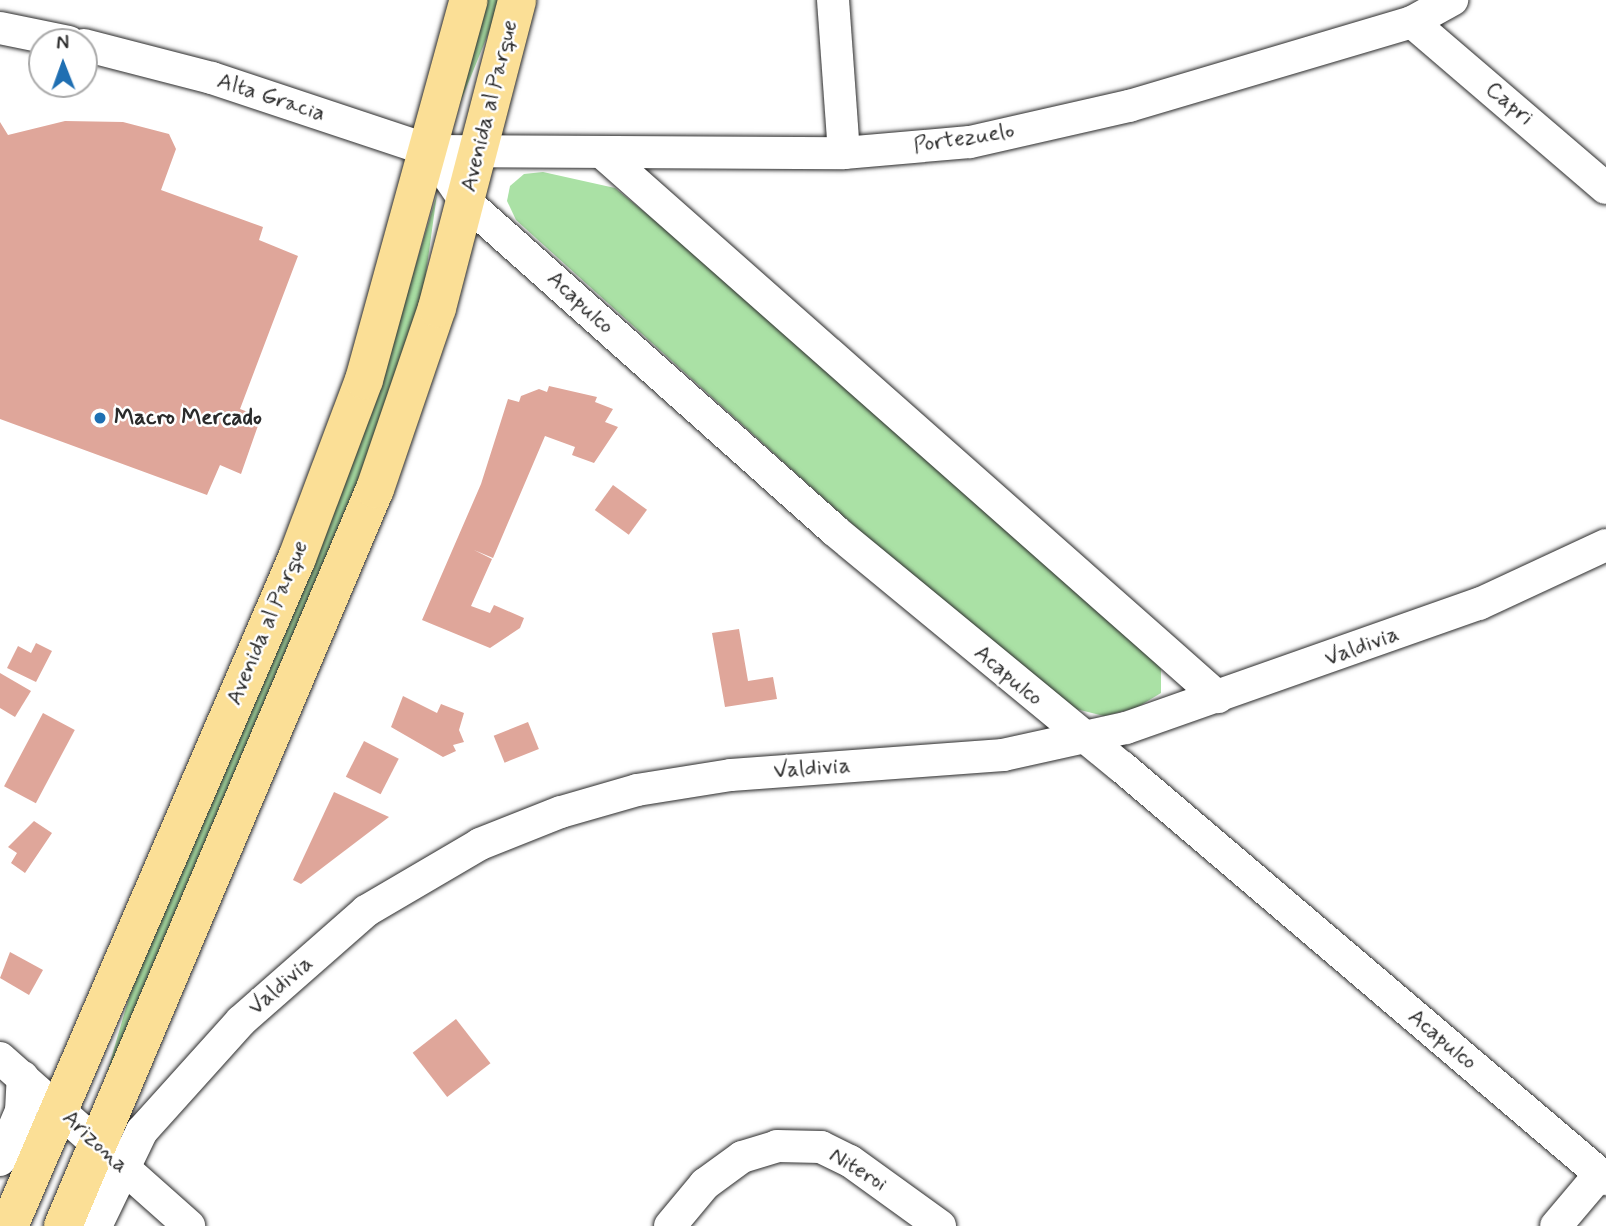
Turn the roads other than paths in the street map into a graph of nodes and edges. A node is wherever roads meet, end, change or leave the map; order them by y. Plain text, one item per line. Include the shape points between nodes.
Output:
1 (469, 0) edge
2 (517, 0) edge
3 (833, 0) edge
4 (1452, 0) edge
5 (1412, 22) junction
6 (0, 28) edge
7 (28, 34) edge
8 (98, 49) edge
9 (455, 150) junction
10 (844, 153) junction
11 (606, 156) junction
12 (1606, 187) edge
13 (465, 201) junction
14 (1606, 545) edge
15 (1218, 697) junction
16 (1083, 739) junction
17 (11, 1068) edge
18 (59, 1109) junction
19 (109, 1156) junction
20 (0, 1160) edge
21 (1603, 1176) edge
22 (9, 1226) edge
23 (63, 1226) edge
24 (96, 1226) edge
25 (189, 1226) edge
26 (670, 1226) edge
27 (940, 1226) edge
28 (1556, 1226) edge

1 - 9 main road, Avenida al Parque
2 - 9 main road, Avenida al Parque
3 - 10 street
4 - 5 street, Portezuelo
5 - 10 street, Portezuelo via 1129,106 970,142
5 - 12 street, Capri
6 - 7 street
8 - 9 street, Alta Gracia
9 - 11 street, Portezuelo
9 - 13 main road, Avenida al Parque
9 - 18 main road, Avenida al Parque via 298,558
10 - 11 street, Portezuelo
11 - 15 street
13 - 16 street, Acapulco via 834,530
13 - 19 main road, Avenida al Parque via 437,308 375,489
14 - 15 street, Valdivia via 1479,604
15 - 16 street, Valdivia
16 - 19 street, Valdivia via 1003,755 731,775 638,790 561,812 480,844 366,911 241,1021
16 - 21 street, Acapulco
17 - 18 street, Arizona
17 - 20 street via 21,1111
18 - 19 street, Arizona
18 - 22 main road, Avenida al Parque
19 - 23 main road, Avenida al Parque
19 - 24 street, Avenida al Parque
19 - 25 street, Arizona
21 - 28 street
26 - 27 street, Niteroi via 705,1184 742,1157 777,1146 821,1147 840,1156

